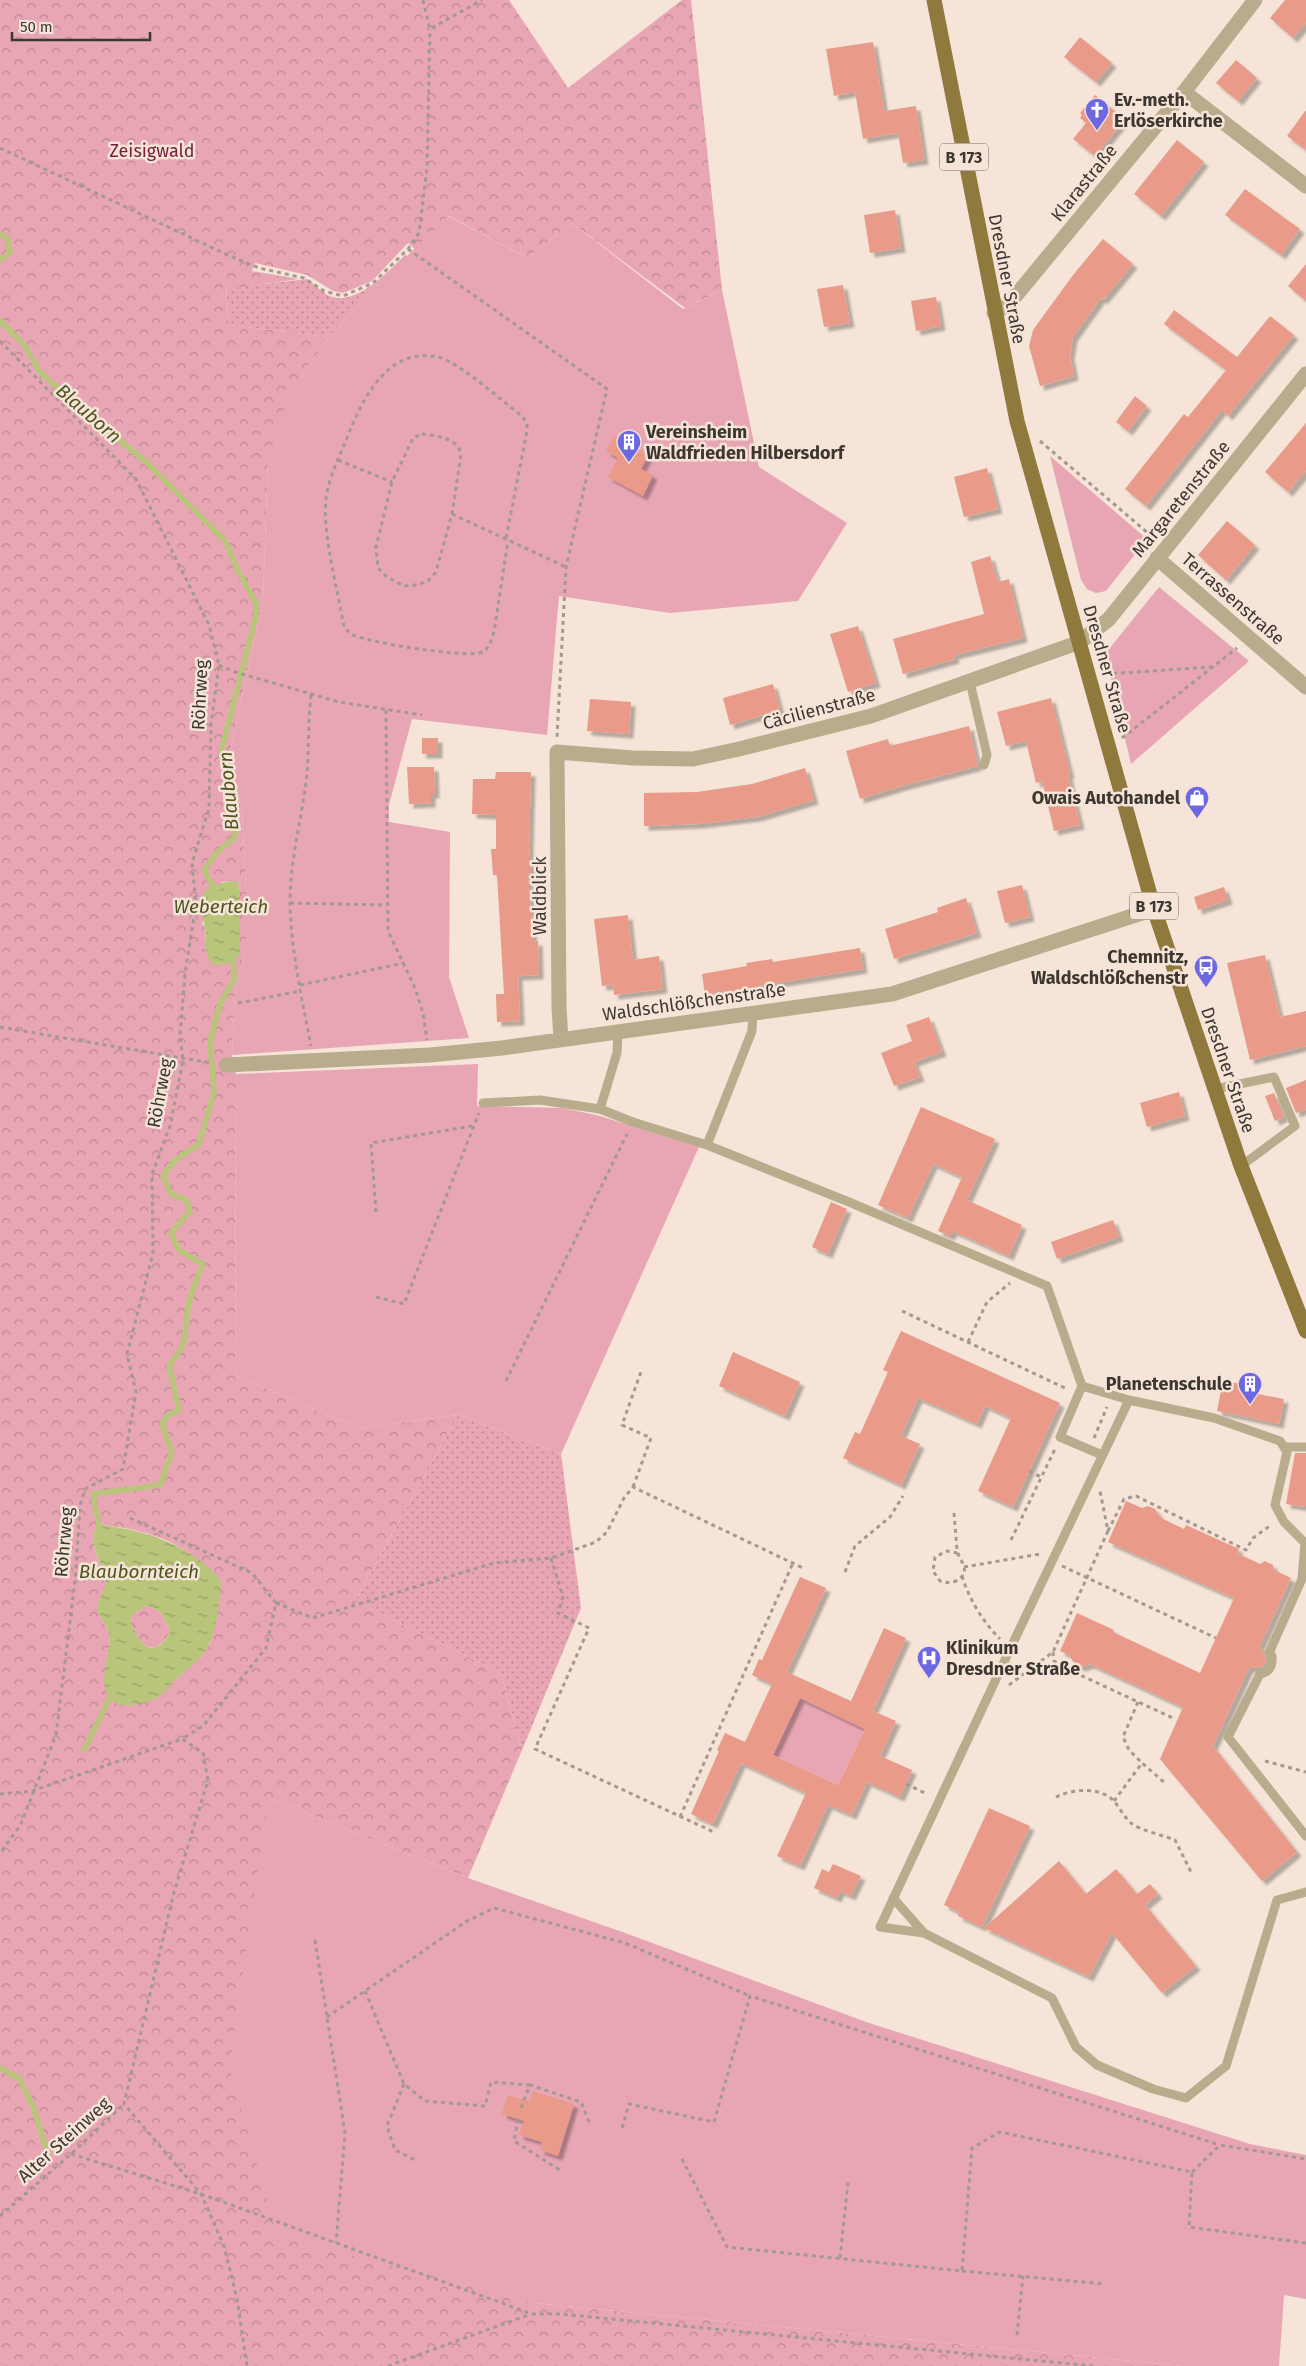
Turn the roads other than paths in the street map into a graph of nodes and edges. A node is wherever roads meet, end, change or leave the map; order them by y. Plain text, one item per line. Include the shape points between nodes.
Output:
1 (934, 0) edge
2 (1255, 0) edge
3 (1184, 92) junction
4 (1306, 186) edge
5 (994, 313) junction
6 (1306, 374) edge
7 (1161, 553) junction
8 (1080, 642) junction
9 (970, 682) junction
10 (1306, 687) edge
11 (557, 752) joint
12 (984, 765) dead end
13 (1154, 909) junction
14 (753, 1012) junction
15 (618, 1031) junction
16 (562, 1040) junction
17 (226, 1065) road end
18 (1215, 1088) junction
19 (483, 1103) road end
20 (600, 1109) junction
21 (707, 1145) junction
22 (1241, 1166) junction
23 (1306, 1331) edge
24 (1080, 1390) junction
25 (1129, 1400) junction
26 (1284, 1447) junction
27 (1306, 1447) edge
28 (1102, 1455) junction
29 (1306, 1836) edge
30 (1306, 1892) edge
31 (893, 1898) junction
32 (924, 1933) junction

1 - 5 main road, Dresdner Straße / B 173
2 - 3 street, Klarastraße
3 - 4 street
3 - 5 street, Klarastraße via 1008,306
5 - 8 main road, Dresdner Straße / B 173 via 1017,421
6 - 7 street, Margaretenstraße
7 - 8 street, Margaretenstraße via 1109,619
7 - 10 street, Terrassenstraße
8 - 9 street, Cäcilienstraße
8 - 13 main road, Dresdner Straße / B 173
9 - 11 street, Cäcilienstraße via 871,716 693,759
9 - 12 lane via 987,755
11 - 16 street, Waldblick
13 - 14 street, Waldschlößchenstraße via 892,994
13 - 18 main road, Dresdner Straße / B 173
14 - 15 street, Waldschlößchenstraße
14 - 21 lane via 752,1031
15 - 16 street, Waldschlößchenstraße
15 - 20 lane via 617,1053
16 - 17 street, Waldschlößchenstraße via 430,1055
18 - 22 main road, Dresdner Straße / B 173
18 - 22 lane via 1274,1077 1295,1126
19 - 20 lane via 540,1100
20 - 21 lane
21 - 24 lane via 1048,1286
22 - 23 main road, Dresdner Straße / B 173
24 - 25 lane
24 - 28 lane via 1060,1437
25 - 26 lane via 1214,1418 1280,1441
25 - 28 lane
26 - 27 lane
26 - 29 lane via 1287,1452 1275,1506 1304,1543 1302,1579 1269,1653 1272,1656 1271,1667 1260,1674 1228,1737
28 - 31 lane
30 - 32 lane via 1277,1900 1226,2066 1186,2098 1153,2089 1097,2065 1076,2047 1052,1998
31 - 32 lane
31 - 32 lane via 880,1927

